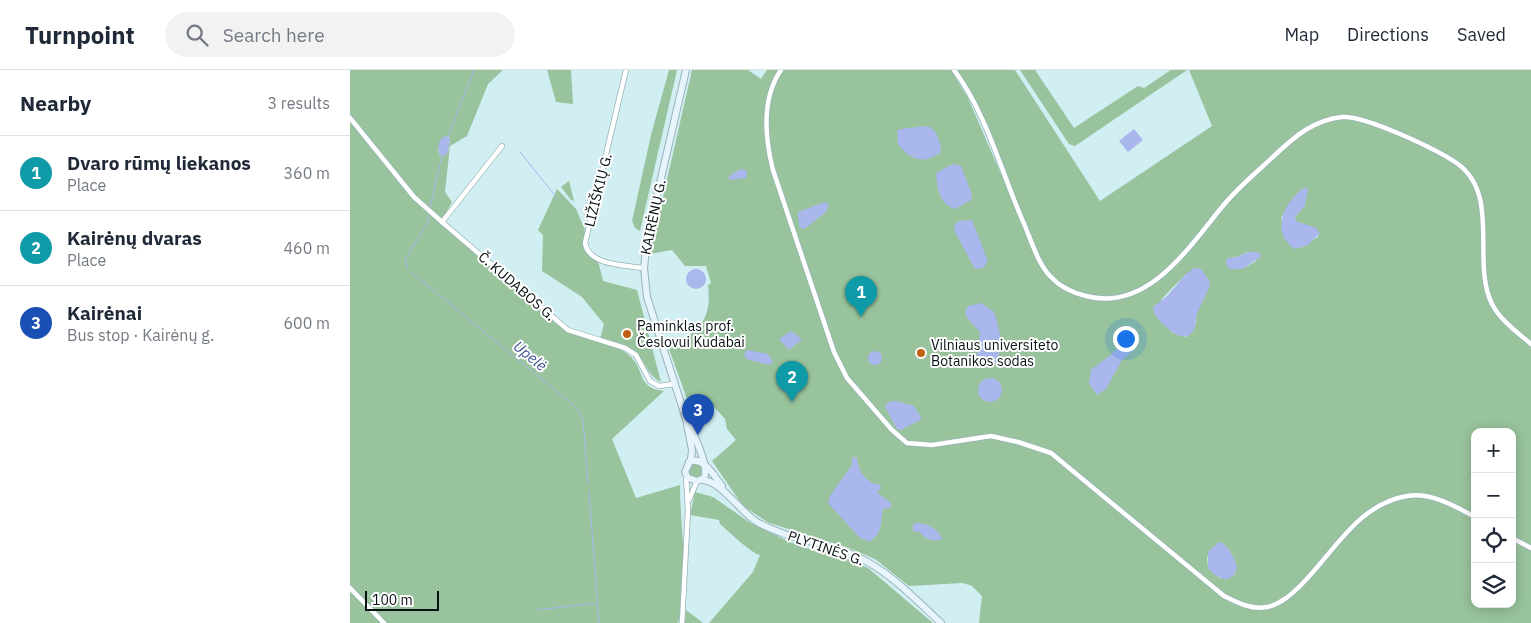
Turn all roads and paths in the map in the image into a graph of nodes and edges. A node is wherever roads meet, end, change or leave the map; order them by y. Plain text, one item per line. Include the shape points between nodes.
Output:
1 (626, 70) edge
2 (686, 70) edge
3 (780, 70) edge
4 (954, 70) edge
5 (350, 118) edge
6 (502, 146) dead end
7 (442, 222) junction
8 (644, 268) junction
9 (1531, 344) edge
10 (674, 384) junction
11 (686, 420) junction
12 (689, 462) junction
13 (704, 464) junction
14 (686, 475) junction
15 (699, 481) junction
16 (730, 498) junction
17 (688, 509) junction
18 (1471, 515) edge
19 (1516, 540) edge
20 (1531, 548) edge
21 (350, 588) edge
22 (384, 623) edge
23 (682, 623) edge
24 (941, 623) edge

1 - 8 street, LIŽIŠKIŲ G. via 585,243 589,252 601,261
2 - 8 main road, KAIRĖNŲ G. via 647,239
3 - 18 street via 771,89 766,122 766,145 773,170 834,352 847,378 901,439 920,446 991,436 1051,453 1224,596 1249,606 1270,607 1290,595 1360,519 1384,503 1408,496 1424,496 1452,504
4 - 9 street via 976,106 1044,268 1068,289 1100,298 1130,295 1142,290 1191,246 1232,196 1294,137 1317,123 1344,117 1356,118 1445,156 1471,178 1480,199 1489,296 1496,312
5 - 7 street, Č. KUDABOS G. via 414,197
6 - 7 street
7 - 10 street, Č. KUDABOS G. via 568,330 625,348 636,356 650,381 659,386
8 - 10 main road, KAIRĖNŲ G. via 647,297
10 - 11 main road, KAIRĖNŲ G.
11 - 12 main road, KAIRĖNŲ G. via 692,450
11 - 13 main road, KAIRĖNŲ G.
12 - 13 main road via 695,460
12 - 14 main road via 685,468
13 - 15 main road via 706,471
13 - 16 main road, PLYTINĖS G.
14 - 15 main road via 690,480
14 - 17 street
15 - 16 main road, PLYTINĖS G. via 714,483
15 - 17 street via 692,490
16 - 24 main road, PLYTINĖS G. via 748,516 766,527 871,564 900,585
17 - 23 street
19 - 20 street
21 - 22 street

